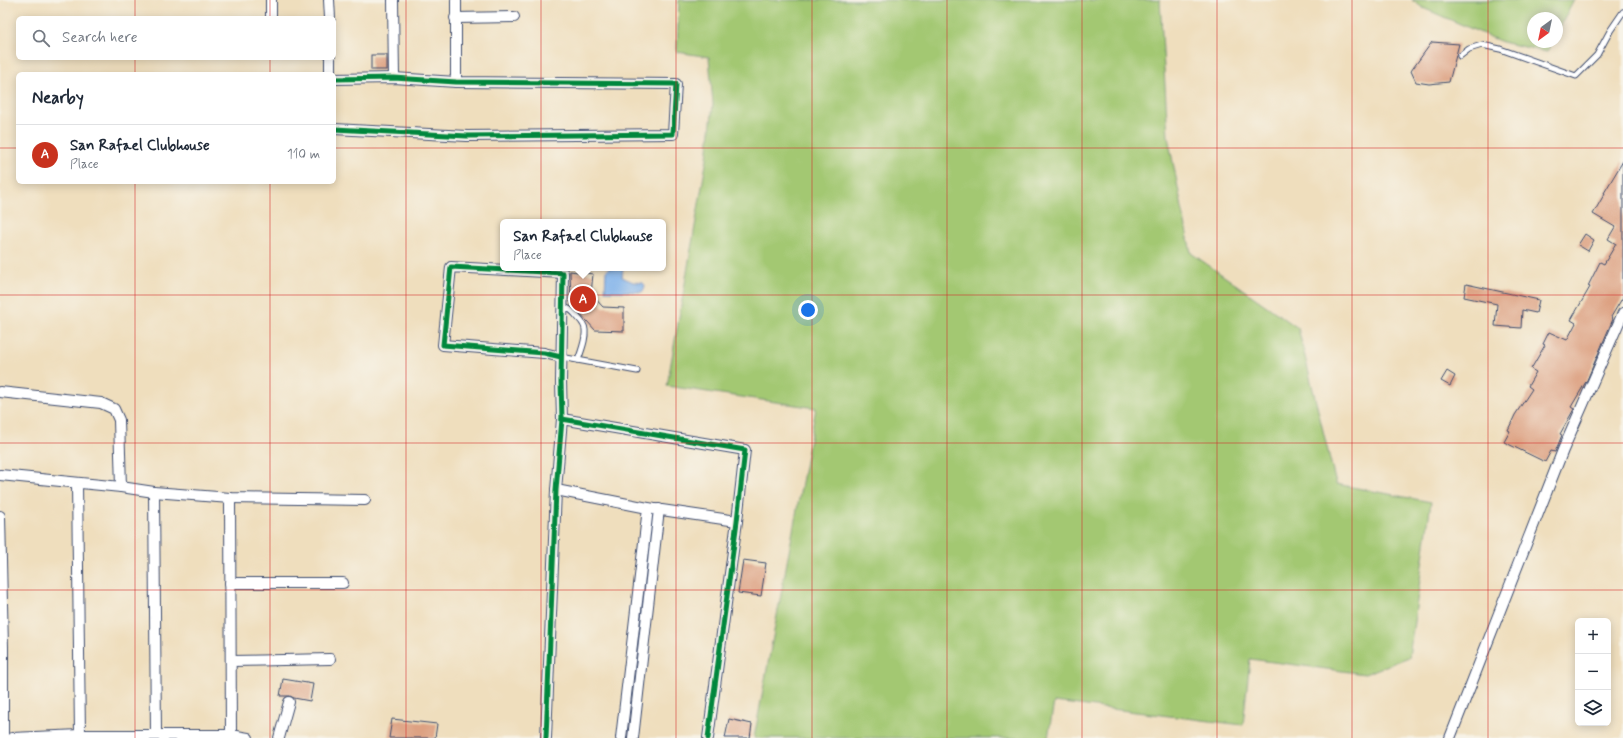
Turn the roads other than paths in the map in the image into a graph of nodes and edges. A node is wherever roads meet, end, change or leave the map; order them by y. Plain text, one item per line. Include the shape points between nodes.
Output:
1 (271, 0) edge
2 (329, 0) edge
3 (393, 0) edge
4 (456, 0) edge
5 (1623, 12) edge
6 (271, 16) edge
7 (330, 16) edge
8 (514, 17) dead end
9 (455, 18) junction
10 (1460, 56) dead end
11 (330, 60) edge
12 (330, 72) edge
13 (394, 78) junction
14 (336, 79) edge
15 (456, 82) junction
16 (336, 129) edge
17 (500, 270) edge
18 (526, 271) edge
19 (562, 308) junction
20 (1623, 313) edge
21 (561, 357) junction
22 (578, 360) junction
23 (637, 371) dead end
24 (0, 392) edge
25 (562, 419) junction
26 (0, 475) edge
27 (77, 483) junction
28 (121, 487) junction
29 (556, 490) junction
30 (154, 492) junction
31 (230, 498) junction
32 (365, 500) dead end
33 (648, 508) junction
34 (659, 509) junction
35 (0, 516) edge
36 (737, 521) junction
37 (230, 582) junction
38 (342, 583) dead end
39 (1, 647) edge
40 (330, 659) dead end
41 (232, 661) junction
42 (289, 702) dead end
43 (80, 735) junction
44 (156, 735) junction
45 (232, 735) junction
46 (3, 738) edge
47 (12, 738) edge
48 (248, 738) edge
49 (279, 738) edge
50 (546, 738) edge
51 (621, 738) edge
52 (633, 738) edge
53 (708, 738) edge
54 (1450, 738) edge

1 - 6 street
2 - 7 street
3 - 13 street
4 - 9 street
5 - 10 lane via 1598,55 1576,76 1500,48 1482,45
8 - 9 street
9 - 15 street
11 - 12 street
13 - 14 street
13 - 15 street
15 - 16 street via 676,84 674,134 467,136
17 - 21 street via 452,267 443,345
18 - 19 street via 563,273
19 - 21 street
19 - 22 lane via 570,309 586,329
20 - 54 street via 1563,450
21 - 22 lane
21 - 25 street
22 - 23 lane
24 - 28 street via 101,403 114,409 119,420
25 - 29 street
25 - 36 street via 745,450
26 - 27 street
27 - 28 street
27 - 43 street
28 - 30 street
29 - 33 street
29 - 50 street
30 - 31 street
30 - 44 street
31 - 32 street
31 - 37 street
33 - 34 street
33 - 51 street
34 - 36 street
34 - 52 street
35 - 39 street
36 - 53 street
37 - 38 street
37 - 41 street
39 - 46 street
40 - 41 street
41 - 45 street
42 - 49 street
43 - 44 street
43 - 47 street
44 - 45 street
45 - 48 street

